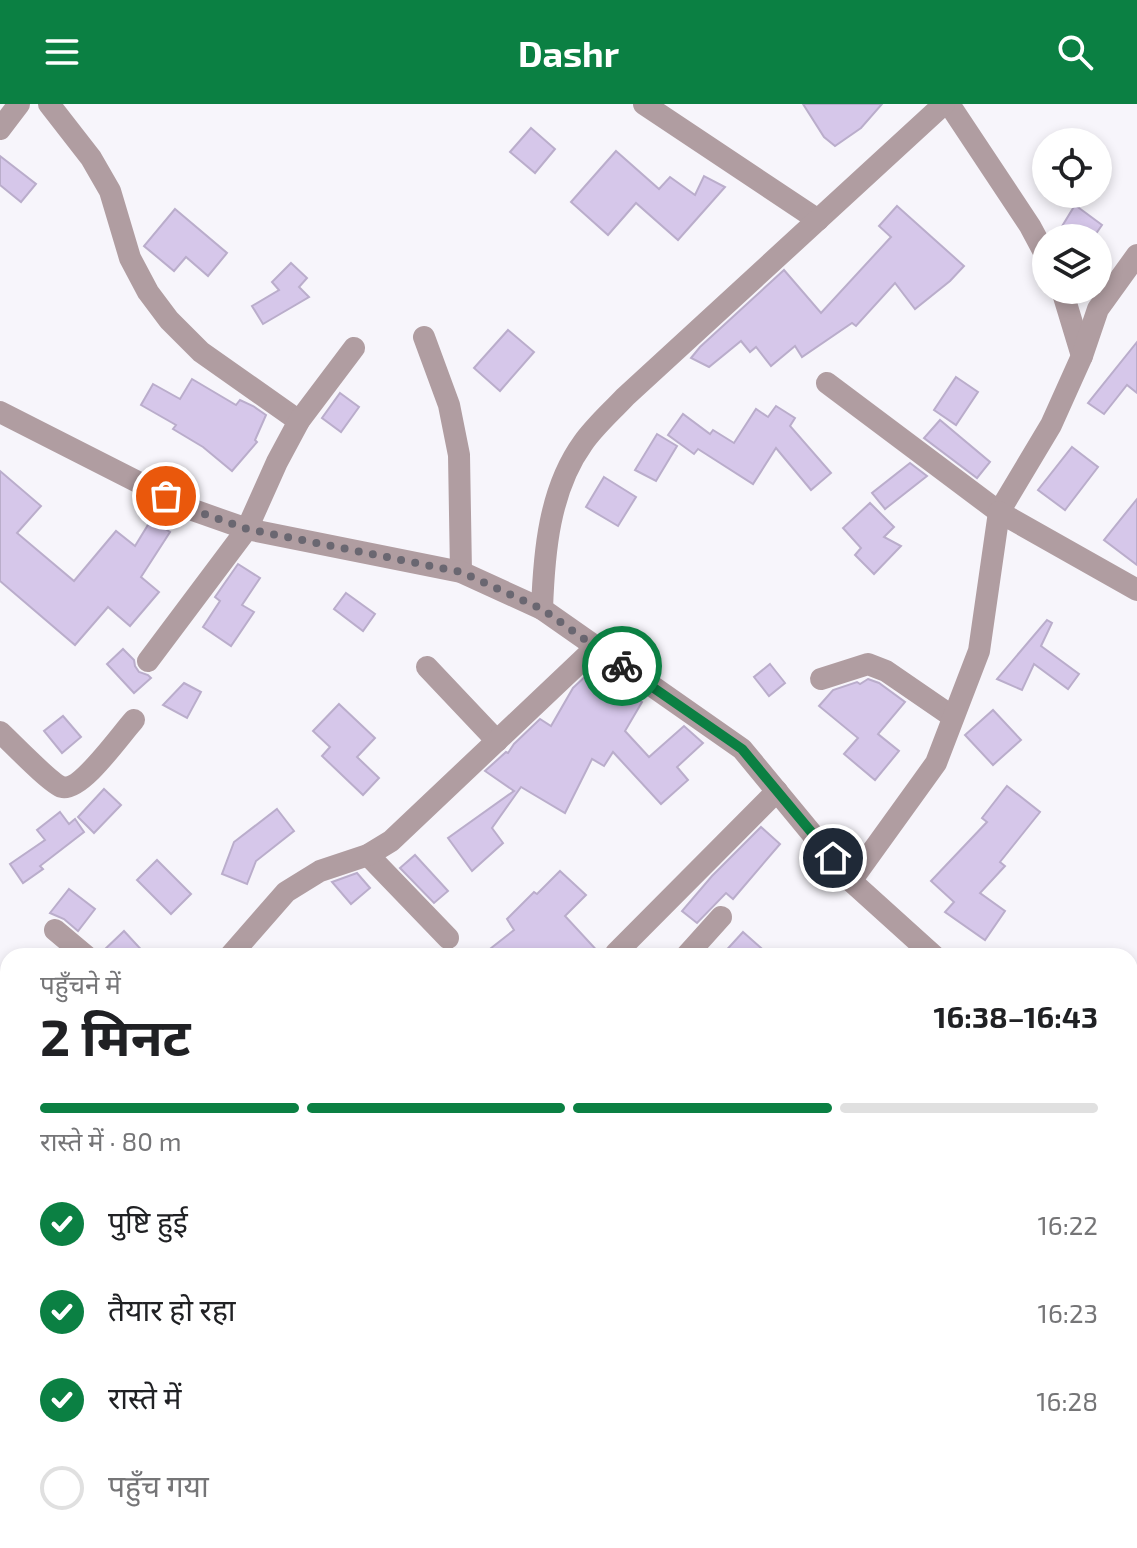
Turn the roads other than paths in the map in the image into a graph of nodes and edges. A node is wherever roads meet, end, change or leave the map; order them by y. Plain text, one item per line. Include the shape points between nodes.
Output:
1 (19, 104) edge
2 (49, 104) edge
3 (644, 104) edge
4 (946, 104) edge
5 (0, 129) edge
6 (818, 220) junction
7 (1032, 230) edge
8 (1137, 255) edge
9 (1066, 304) edge
10 (424, 337) dead end
11 (354, 348) dead end
12 (1082, 356) junction
13 (827, 383) dead end
14 (0, 412) edge
15 (299, 421) junction
16 (999, 512) junction
17 (247, 529) junction
18 (461, 572) junction
19 (1137, 590) edge
20 (542, 609) junction
21 (596, 647) junction
22 (148, 661) dead end
23 (427, 667) dead end
24 (821, 679) dead end
25 (953, 717) junction
26 (134, 720) dead end
27 (0, 732) edge
28 (497, 741) junction
29 (777, 791) junction
30 (368, 855) junction
31 (851, 881) junction
32 (721, 917) dead end
33 (55, 930) dead end
34 (448, 938) dead end
35 (76, 948) edge
36 (237, 948) edge
37 (621, 948) edge
38 (693, 948) edge
39 (925, 948) edge

1 - 5 street
2 - 15 street via 110,191 130,258 169,320 201,352
3 - 6 street
4 - 6 street
4 - 7 street
6 - 20 street via 625,397 583,443 560,486 544,561
8 - 12 street via 1098,309
9 - 12 street
10 - 18 street via 449,405 459,455
11 - 15 street
12 - 16 street via 1051,425
13 - 16 street
14 - 17 street via 193,510
15 - 17 street
16 - 19 street
16 - 25 street via 979,651
17 - 18 street
17 - 22 street
18 - 20 street
20 - 21 street
21 - 28 street
21 - 29 street via 742,749
23 - 28 street
24 - 25 street via 868,664
25 - 31 street via 936,763
26 - 27 street via 84,778 64,788
28 - 30 street via 391,841
29 - 31 street
29 - 37 street
30 - 34 street
30 - 36 street via 320,871 286,892
31 - 39 street
32 - 38 street
33 - 35 street

